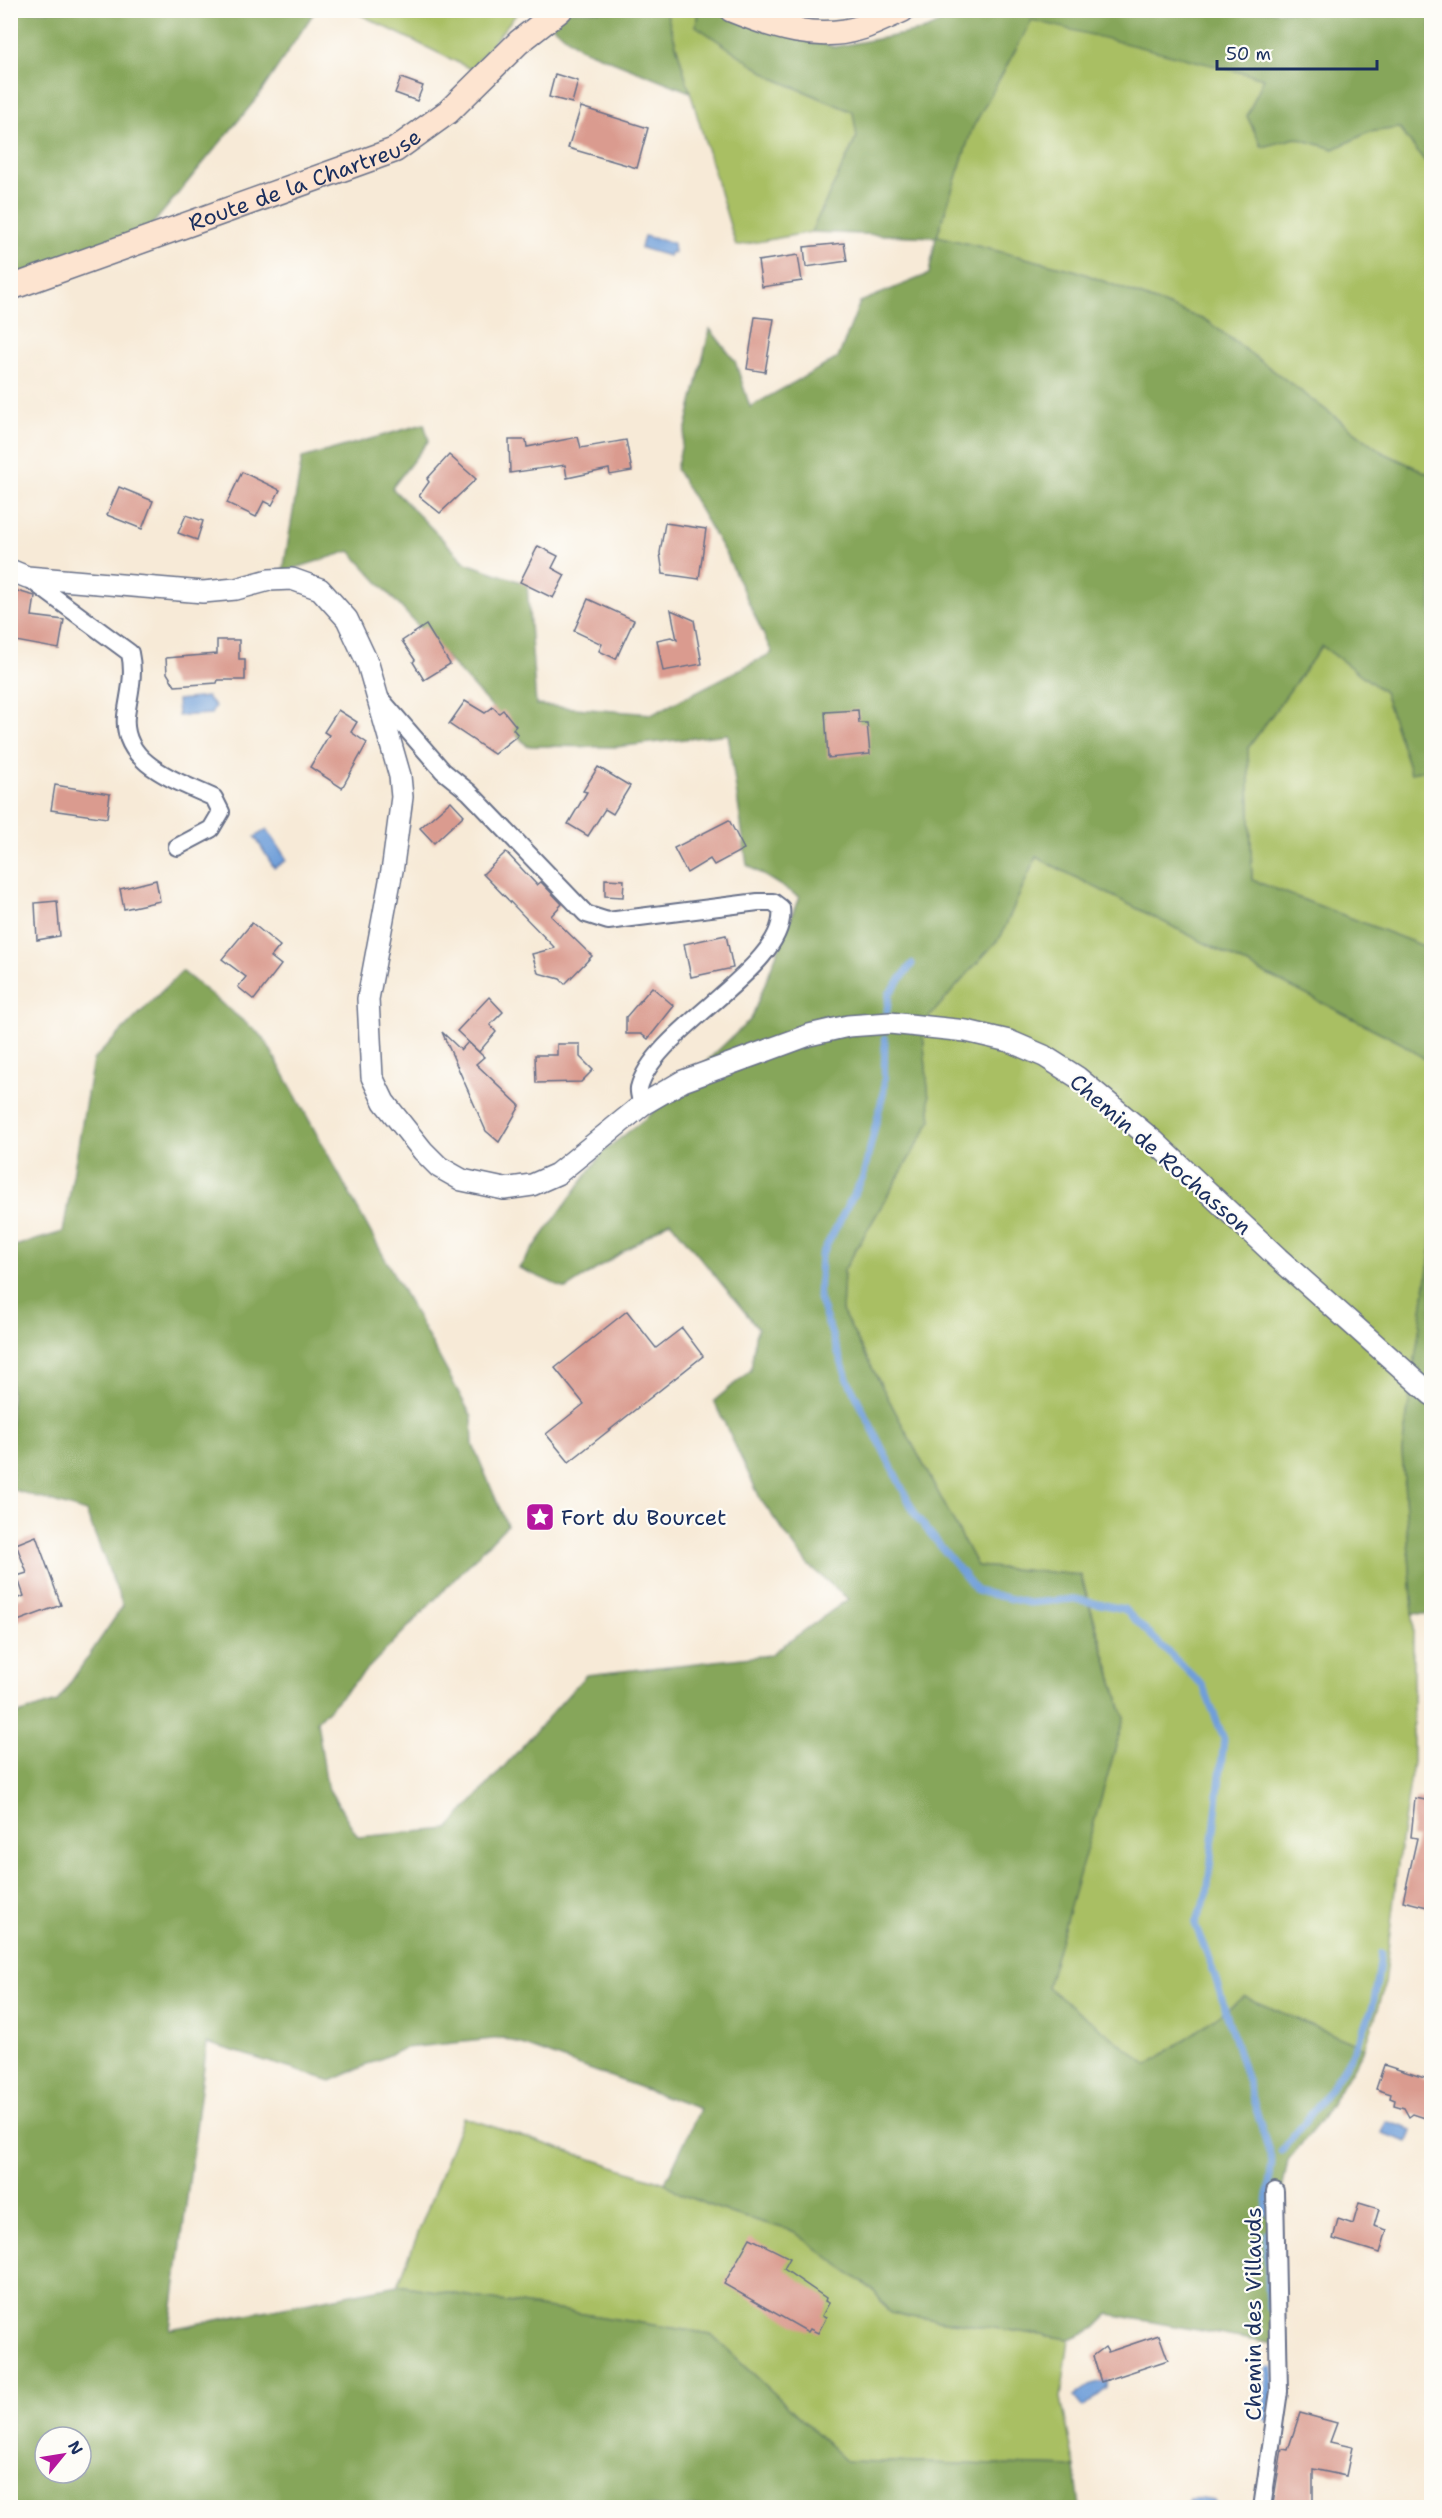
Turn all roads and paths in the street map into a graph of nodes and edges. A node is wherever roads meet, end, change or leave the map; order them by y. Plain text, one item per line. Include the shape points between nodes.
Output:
1 (560, 10) edge
2 (732, 10) edge
3 (902, 10) edge
4 (10, 288) edge
5 (19, 574) edge
6 (374, 691) junction
7 (177, 847) dead end
8 (642, 1106) junction
9 (1431, 1395) edge
10 (1275, 2191) dead end
11 (1262, 2508) edge

1 - 4 main road, Route de la Chartreuse via 519,42 440,118 395,150
2 - 3 main road via 774,26 819,34 864,27
5 - 6 street, Chemin de Rochasson via 203,592 279,579 303,582 320,589 346,619 368,664
5 - 7 street, Chemin de Rochasson via 130,652 133,671 125,725 131,746 147,764 214,798 218,804 221,813 211,828
6 - 8 street, Chemin de Rochasson via 400,776 402,796 368,999 372,1077 384,1102 439,1167 462,1180 504,1189 532,1185 557,1174
6 - 8 street via 443,771 469,792 586,914 608,921 758,902 773,902 781,908 783,920 775,938 680,1034 644,1077 638,1090
8 - 9 street, Chemin de Rochasson via 683,1081 729,1062 848,1026 922,1025 1009,1041 1044,1056 1077,1077 1145,1134
10 - 11 street, Chemin des Villauds via 1279,2391

